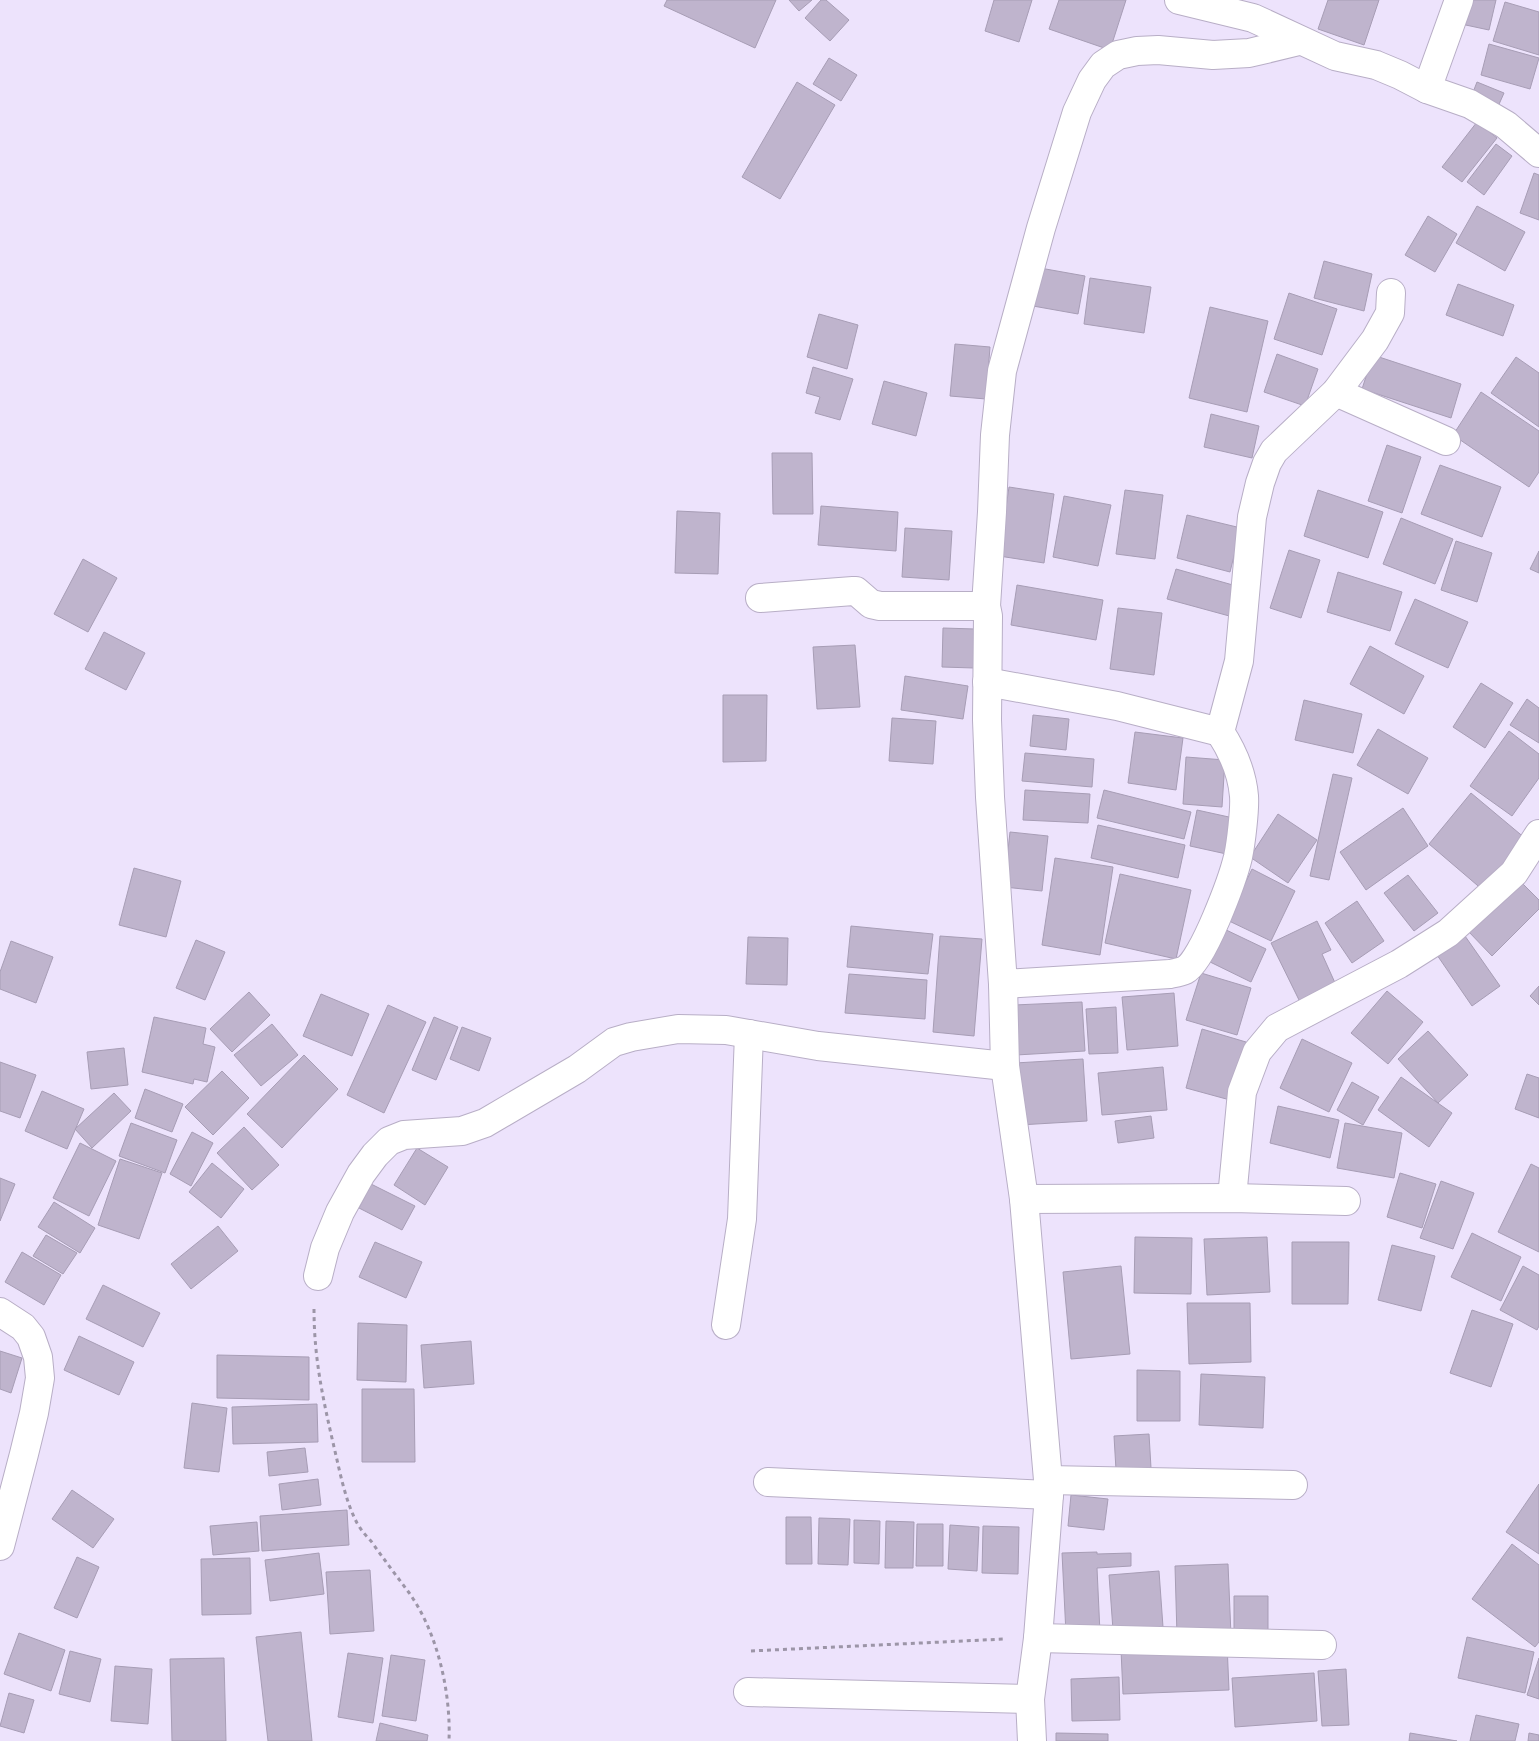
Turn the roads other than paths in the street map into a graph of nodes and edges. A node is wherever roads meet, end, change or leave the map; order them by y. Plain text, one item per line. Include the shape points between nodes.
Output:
1 (1179, 0) edge
2 (1459, 0) edge
3 (1299, 41) junction
4 (1427, 89) junction
5 (1539, 153) edge
6 (1391, 293) dead end
7 (1336, 392) junction
8 (1446, 440) dead end
9 (760, 598) dead end
10 (986, 606) junction
11 (987, 682) junction
12 (1220, 732) junction
13 (1539, 834) edge
14 (1003, 984) junction
15 (749, 1034) junction
16 (1005, 1066) junction
17 (1232, 1198) junction
18 (1024, 1199) junction
19 (1346, 1201) dead end
20 (318, 1276) road end
21 (0, 1312) edge
22 (726, 1325) dead end
23 (768, 1482) dead end
24 (1293, 1485) dead end
25 (1048, 1488) junction
26 (0, 1546) edge
27 (1038, 1638) junction
28 (1322, 1645) dead end
29 (748, 1692) dead end
30 (1030, 1699) junction
31 (1032, 1741) edge

1 - 3 street via 1253,18
2 - 4 street
3 - 4 street via 1335,56 1376,65
3 - 10 street via 1249,53 1213,55 1137,51 1118,55 1103,65 1092,80 1076,112 1002,371 995,434
4 - 5 street via 1483,111 1506,125
6 - 7 street via 1390,313 1375,340
7 - 8 street
7 - 12 street via 1274,451 1267,463 1252,517 1239,661
9 - 10 street via 856,591 871,604 880,606
10 - 11 street
11 - 12 street via 1117,706
11 - 14 street via 990,788
12 - 14 street via 1236,760 1245,798 1238,858 1220,910 1196,959 1186,970 1170,974
13 - 17 street via 1514,873 1448,933 1399,964 1277,1028 1257,1052 1242,1092
14 - 16 street
15 - 16 street via 818,1046
15 - 20 street via 678,1029 614,1042 577,1069 484,1123 462,1130 404,1135 389,1141 361,1174 340,1212
15 - 22 street via 742,1219
16 - 18 street
17 - 18 street
17 - 19 street
18 - 25 street
21 - 26 street via 31,1336 40,1378
23 - 25 street
24 - 25 street
25 - 27 street
27 - 28 street
27 - 30 street
29 - 30 street
30 - 31 street

